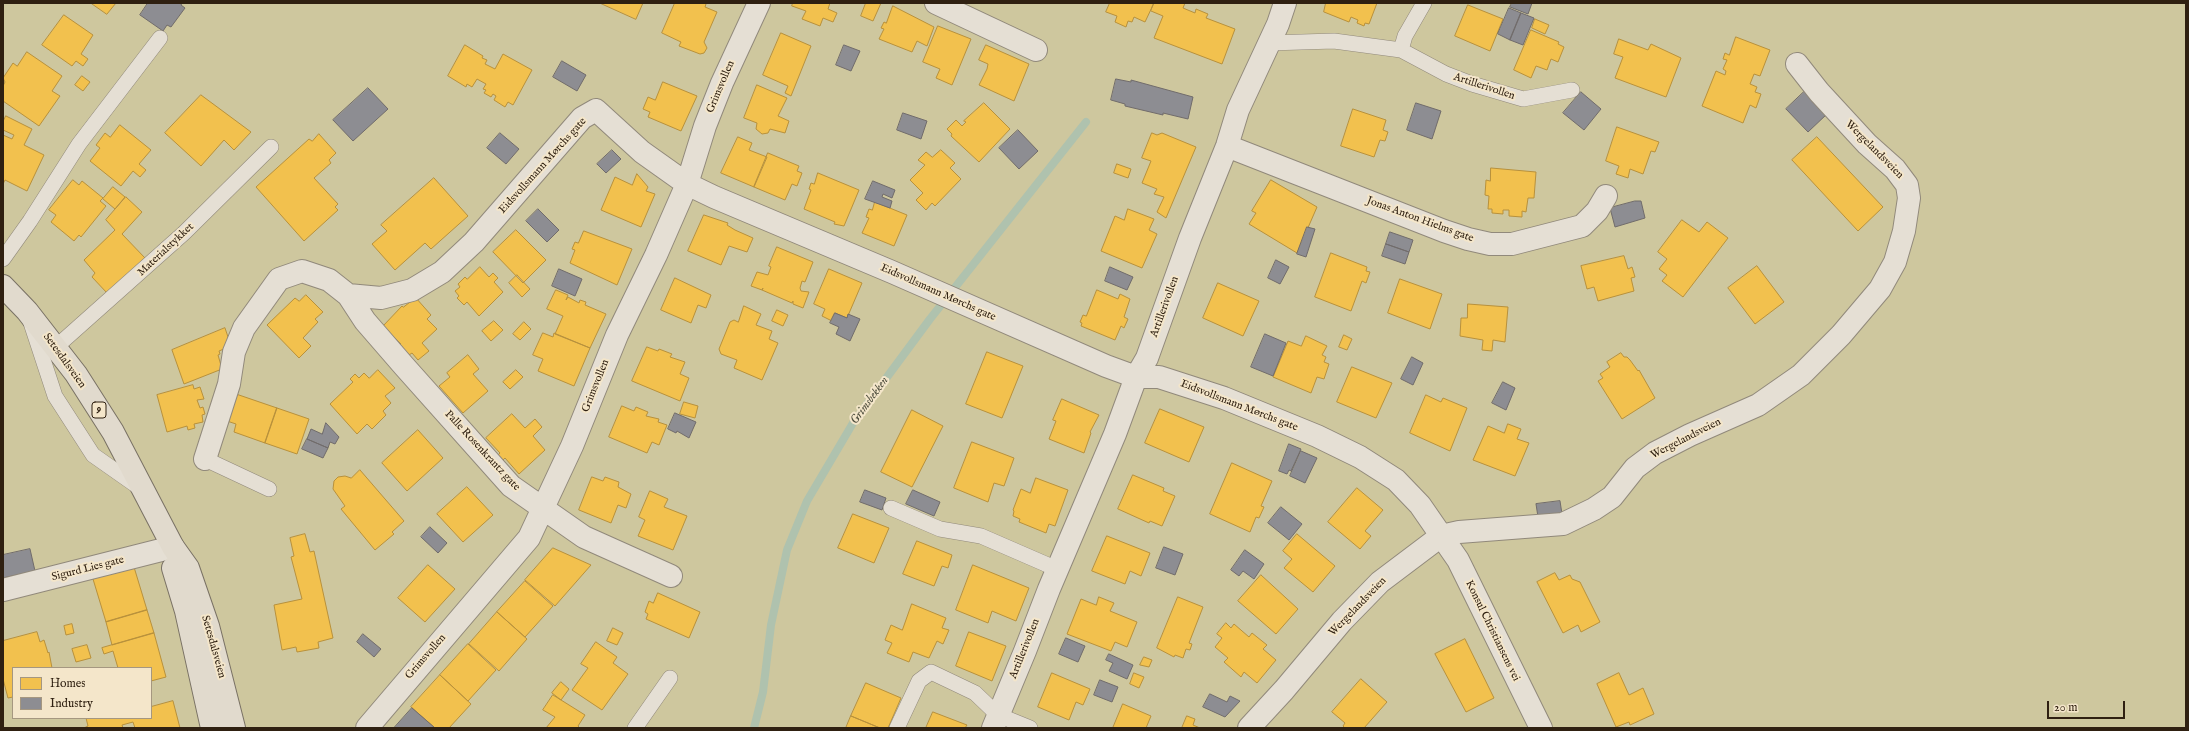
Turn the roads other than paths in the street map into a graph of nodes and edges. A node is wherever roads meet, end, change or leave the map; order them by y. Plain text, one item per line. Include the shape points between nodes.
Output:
1 (758, 3) edge
2 (936, 3) edge
3 (1285, 3) edge
4 (1424, 3) edge
5 (160, 38) dead end
6 (1269, 43) junction
7 (1036, 50) dead end
8 (1401, 50) junction
9 (1797, 64) dead end
10 (1572, 90) dead end
11 (1227, 146) junction
12 (271, 147) dead end
13 (687, 184) junction
14 (1606, 196) dead end
15 (3, 259) edge
16 (3, 286) edge
17 (348, 295) junction
18 (27, 311) junction
19 (56, 347) junction
20 (1136, 378) junction
21 (205, 459) joint
22 (269, 489) dead end
23 (144, 491) junction
24 (542, 508) junction
25 (891, 508) dead end
26 (1442, 536) junction
27 (173, 548) junction
28 (1057, 569) junction
29 (671, 576) dead end
30 (3, 590) edge
31 (670, 678) dead end
32 (995, 722) edge
33 (212, 728) edge
34 (234, 728) edge
35 (367, 728) edge
36 (635, 728) edge
37 (897, 728) edge
38 (1030, 728) edge
39 (1248, 728) edge
40 (1541, 728) edge

1 - 13 street, Grimsvollen via 708,119
2 - 7 street
3 - 6 street, Artillerivollen
4 - 8 lane via 1405,36
5 - 15 lane via 79,144
6 - 8 lane, Artillerivollen via 1334,41
6 - 11 street, Artillerivollen via 1238,110
8 - 10 lane, Artillerivollen via 1452,76 1523,99
9 - 26 street, Wergelandsveien via 1819,92 1867,144 1895,169 1907,185 1909,198 1904,231 1895,262 1880,289 1801,376 1758,405 1655,453 1635,468 1612,497 1594,509 1563,524 1459,532
11 - 14 street, Jonas Anton Hielms gate via 1468,239 1490,244 1512,244 1582,226 1597,211
11 - 20 street, Artillerivollen via 1190,238 1147,358
12 - 19 lane, Materialstykket via 156,259
13 - 17 street, Eidsvollsmann Mørchs gate via 642,152 596,110 582,118 474,242 442,272 412,290 381,298
13 - 20 street, Eidsvollsmann Mørchs gate
13 - 24 street, Grimsvollen via 617,335 572,446
16 - 18 highway, Setesdalsveien / 9
17 - 21 street, Palle Rosenkrantz gate via 329,280 302,271 279,279 244,328 234,352 229,384
17 - 24 street, Palle Rosenkrantz gate via 365,321 511,486
18 - 19 highway, Setesdalsveien / 9
18 - 23 lane via 55,396 92,455
19 - 23 highway, Setesdalsveien / 9 via 114,432
20 - 26 street, Eidsvollsmann Mørchs gate via 1159,377 1191,386 1317,436 1360,457 1396,480 1420,505
20 - 28 street, Artillerivollen
21 - 22 lane, Palle Rosenkrantz gate
23 - 27 highway, Setesdalsveien / 9
24 - 29 street, Palle Rosenkrantz gate via 584,537
24 - 35 street, Grimsvollen via 528,538
25 - 28 lane via 940,530 981,536
26 - 39 street, Wergelandsveien via 1380,582 1342,621
26 - 40 street, Konsul Christiansens vei via 1458,560
27 - 30 street, Sigurd Lies gate
27 - 33 highway, Setesdalsveien / 9 via 173,571 186,611
27 - 34 highway, Setesdalsveien / 9 via 188,568 208,626
28 - 32 street, Artillerivollen
31 - 36 lane
32 - 37 lane via 975,693 931,672 918,682
32 - 38 lane

